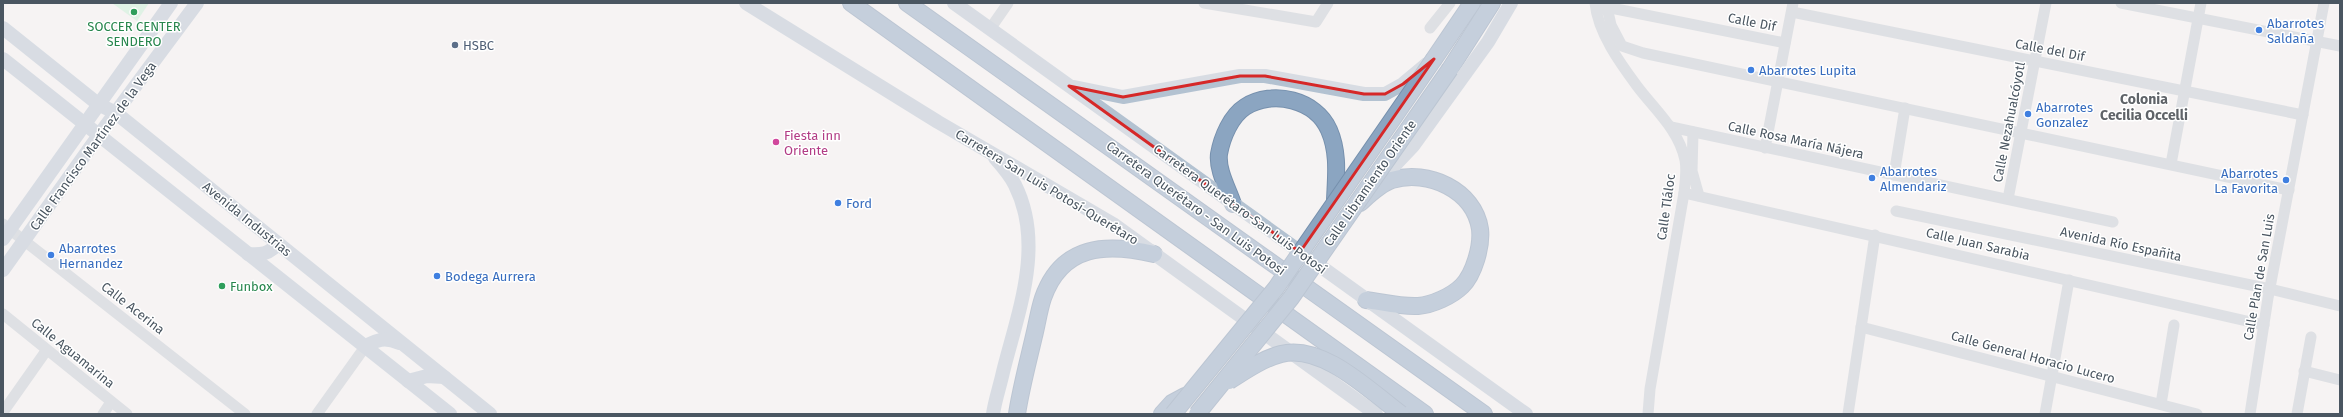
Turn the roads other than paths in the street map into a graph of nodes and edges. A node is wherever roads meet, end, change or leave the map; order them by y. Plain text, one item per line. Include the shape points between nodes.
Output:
1 (171, 3) edge
2 (197, 3) edge
3 (746, 3) edge
4 (851, 3) edge
5 (907, 3) edge
6 (954, 3) edge
7 (1008, 3) edge
8 (1204, 3) edge
9 (1328, 3) edge
10 (1450, 3) edge
11 (1472, 3) edge
12 (1492, 3) edge
13 (1511, 3) edge
14 (2046, 3) edge
15 (2121, 3) edge
16 (2201, 3) edge
17 (2324, 3) edge
18 (1606, 5) edge
19 (1792, 7) edge
20 (1596, 8) edge
21 (2198, 18) junction
22 (3, 28) edge
23 (1430, 28) dead end
24 (990, 29) junction
25 (150, 32) junction
26 (2317, 42) junction
27 (1785, 43) junction
28 (167, 44) junction
29 (2340, 46) edge
30 (3, 59) edge
31 (1434, 59) junction
32 (2035, 61) junction
33 (1778, 81) junction
34 (1069, 86) junction
35 (2185, 91) junction
36 (98, 104) junction
37 (1905, 108) junction
38 (116, 114) junction
39 (2303, 115) junction
40 (85, 123) junction
41 (1671, 127) junction
42 (1693, 132) junction
43 (2021, 133) junction
44 (99, 135) junction
45 (1765, 148) junction
46 (992, 153) junction
47 (2171, 164) junction
48 (1894, 175) junction
49 (2289, 190) junction
50 (1684, 193) junction
51 (1699, 196) junction
52 (2008, 199) junction
53 (1335, 200) junction
54 (1233, 204) junction
55 (1896, 211) dead end
56 (1350, 212) junction
57 (2113, 222) dead end
58 (5, 231) edge
59 (1875, 235) junction
60 (25, 240) junction
61 (278, 244) junction
62 (248, 254) junction
63 (1154, 254) junction
64 (3, 270) edge
65 (2069, 280) junction
66 (2269, 294) junction
67 (1366, 300) junction
68 (2340, 306) edge
69 (3, 314) edge
70 (2265, 321) junction
71 (2174, 325) dead end
72 (1861, 327) junction
73 (2310, 338) dead end
74 (405, 346) junction
75 (365, 347) junction
76 (46, 351) junction
77 (2304, 371) junction
78 (2052, 376) junction
79 (444, 377) junction
80 (2340, 380) edge
81 (408, 381) junction
82 (1219, 387) junction
83 (1190, 394) junction
84 (111, 402) junction
85 (2161, 404) junction
86 (481, 411) edge
87 (3, 412) edge
88 (103, 414) edge
89 (126, 414) edge
90 (246, 414) edge
91 (317, 414) edge
92 (450, 414) edge
93 (993, 414) edge
94 (1017, 414) edge
95 (1162, 414) edge
96 (1173, 414) edge
97 (1197, 414) edge
98 (1376, 414) edge
99 (1402, 414) edge
100 (1425, 414) edge
101 (1484, 414) edge
102 (1526, 414) edge
103 (1648, 414) edge
104 (1848, 414) edge
105 (2045, 414) edge
106 (2198, 414) edge
107 (2250, 414) edge
108 (2297, 414) edge

1 - 25 main road, Calle Francisco Martínez de la Vega
2 - 28 main road, Calle Francisco Martínez de la Vega
3 - 46 main road, Carretera San Luis Potosí-Querétaro
4 - 100 highway
5 - 101 highway, Carretera Querétaro - San Luis Potosí
6 - 24 main road, Carretera Querétaro-San Luis Potosí
7 - 24 street
8 - 9 street via 1316,22
10 - 23 street
11 - 31 highway, Calle Libramiento Oriente
12 - 56 highway, Calle Libramiento Oriente, bridge via 1450,70
13 - 56 main road via 1488,42 1413,146
14 - 32 street, Calle Nezahualcóyotl
15 - 21 street
16 - 21 street
17 - 26 street, Calle Plan de San Luis
18 - 20 street
18 - 27 street, Calle Dif
18 - 33 street via 1611,25 1622,46 1644,53
19 - 27 street
19 - 32 street, Calle del Dif
20 - 41 street, Calle Tláloc via 1604,35 1637,86
21 - 26 street
21 - 35 street
22 - 36 main road, Avenida Industrias
24 - 34 main road, Carretera Querétaro-San Luis Potosí
25 - 28 main road
25 - 36 main road, Calle Francisco Martínez de la Vega
26 - 29 street
26 - 39 street, Calle Plan de San Luis
27 - 33 street
28 - 38 main road, Calle Francisco Martínez de la Vega
30 - 40 main road, Avenida Industrias
31 - 34 main road via 1403,84 1385,94 1364,94 1265,76 1240,76 1123,97
31 - 53 highway, Calle Libramiento Oriente, bridge
32 - 35 street, Calle del Dif
32 - 43 street, Calle Nezahualcóyotl
33 - 37 street
33 - 45 street
34 - 54 main road, Carretera Querétaro-San Luis Potosí
35 - 39 street, Calle del Dif
35 - 47 street
36 - 38 main road, Avenida Industrias
36 - 40 main road, Calle Francisco Martínez de la Vega
37 - 43 street
37 - 48 street
38 - 44 main road, Calle Francisco Martínez de la Vega
38 - 61 main road, Avenida Industrias
39 - 49 street, Calle Plan de San Luis
40 - 44 main road, Avenida Industrias
40 - 58 main road, Calle Francisco Martínez de la Vega
41 - 42 street, Calle Rosa María Nájera
41 - 50 street, Calle Tláloc via 1685,161
42 - 45 street, Calle Rosa María Nájera
42 - 51 street via 1692,171
43 - 47 street
43 - 52 street, Calle Nezahualcóyotl
44 - 60 main road, Calle Francisco Martínez de la Vega
44 - 62 main road, Avenida Industrias
45 - 48 street, Calle Rosa María Nájera
46 - 63 main road, Carretera San Luis Potosí-Querétaro via 1113,224
46 - 93 main road via 1015,184 1029,229 1030,248 1027,274
47 - 49 street
48 - 52 street, Calle Rosa María Nájera
49 - 66 street, Calle Plan de San Luis
50 - 51 street, Calle Juan Sarabia
50 - 103 street, Calle Tláloc via 1650,389
51 - 59 street, Calle Juan Sarabia
52 - 57 street, Calle Rosa María Nájera
53 - 54 highway via 1336,148 1328,129 1319,115 1303,104 1284,97 1264,99 1245,107 1229,127 1219,155 1222,173
53 - 83 highway, Calle Libramiento Oriente, bridge via 1276,288
54 - 67 main road, Carretera Querétaro-San Luis Potosí
55 - 66 street, Avenida Río Españita
56 - 67 highway, bridge via 1376,189 1392,180 1425,177 1444,183 1463,197 1476,216 1480,230 1474,264 1462,286 1443,299 1418,306
56 - 82 highway, Calle Libramiento Oriente, bridge via 1291,298
58 - 60 street, Calle Acerina
59 - 65 street, Calle Juan Sarabia
59 - 72 street
60 - 64 main road, Calle Francisco Martínez de la Vega
60 - 90 street, Calle Acerina
61 - 62 main road via 263,255
61 - 74 main road, Avenida Industrias
62 - 75 main road, Avenida Industrias
63 - 94 highway via 1126,247 1094,249 1069,260 1055,274 1043,297
63 - 98 main road, Carretera San Luis Potosí-Querétaro
65 - 70 street, Calle Juan Sarabia
65 - 78 street
66 - 68 street, Avenida Río Españita
66 - 70 street, Calle Plan de San Luis
67 - 102 main road, Carretera Querétaro-San Luis Potosí
69 - 76 street, Calle Aguamarina
70 - 107 street, Calle Plan de San Luis
71 - 85 street
72 - 78 street, Calle General Horacio Lucero
72 - 104 street
73 - 77 street
74 - 75 main road via 390,339 374,341
74 - 79 main road, Avenida Industrias
75 - 81 main road, Avenida Industrias
75 - 91 street
76 - 84 street, Calle Aguamarina
76 - 87 street
77 - 80 street
77 - 108 street
78 - 85 street, Calle General Horacio Lucero
78 - 105 street
79 - 81 main road via 427,376
79 - 86 main road, Avenida Industrias
81 - 92 main road, Avenida Industrias
82 - 97 highway, Calle Libramiento Oriente, bridge
82 - 99 highway, bridge via 1270,358 1287,353 1317,356 1333,364
83 - 95 highway via 1172,403
83 - 96 highway, Calle Libramiento Oriente, bridge
84 - 88 street
84 - 89 street, Calle Aguamarina
85 - 106 street, Calle General Horacio Lucero

